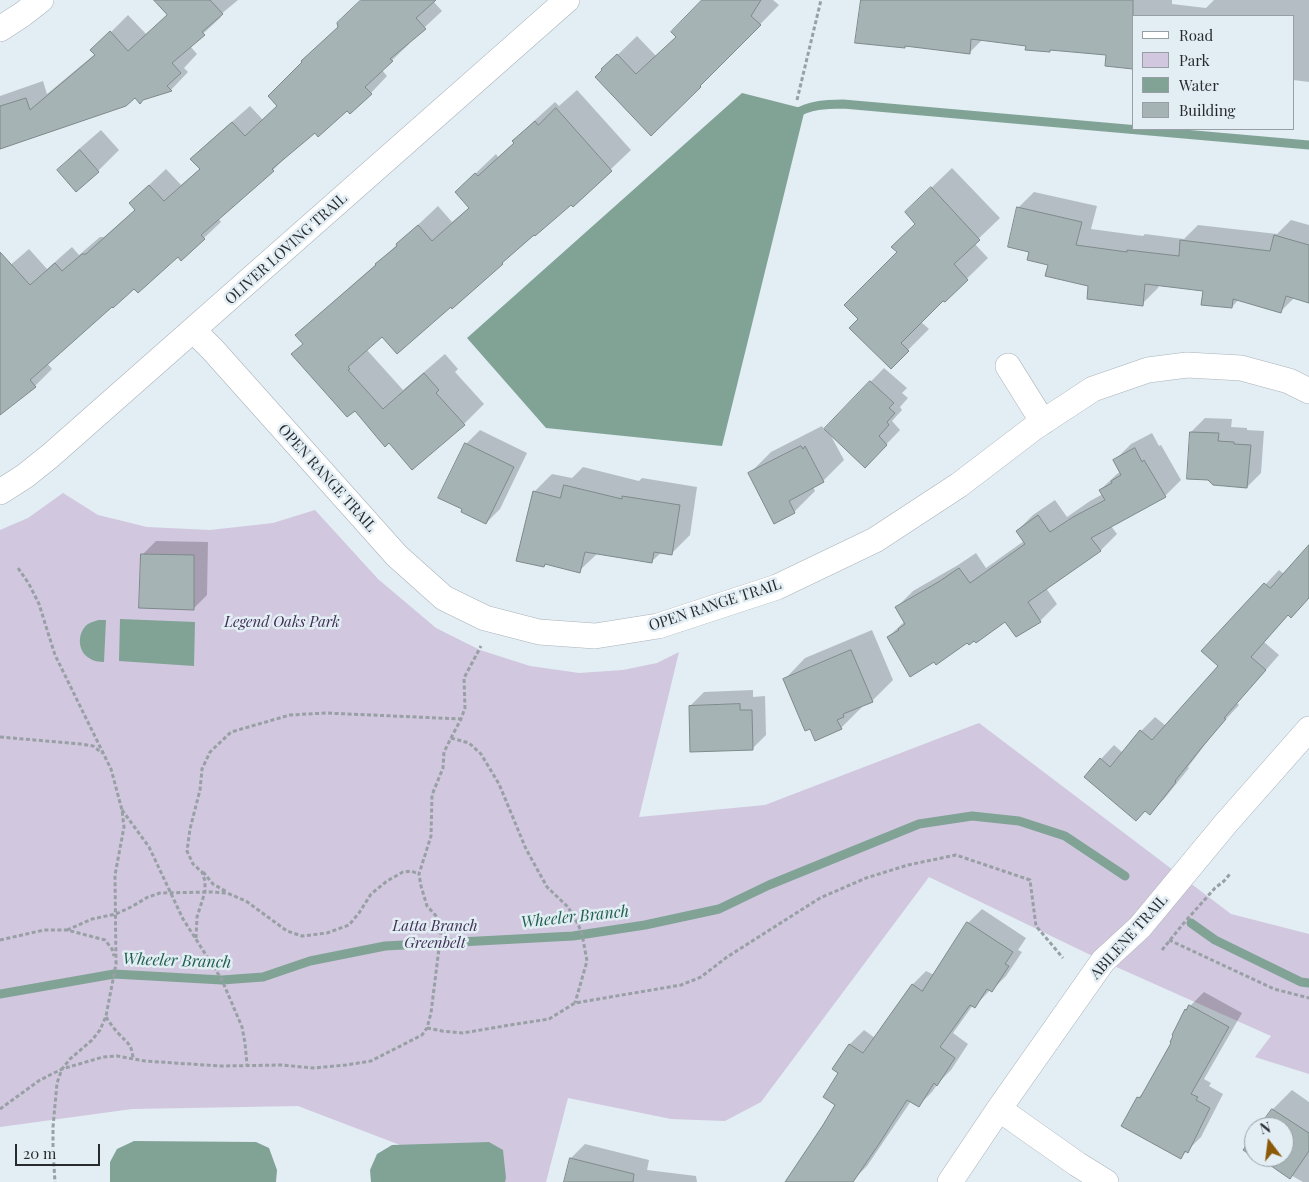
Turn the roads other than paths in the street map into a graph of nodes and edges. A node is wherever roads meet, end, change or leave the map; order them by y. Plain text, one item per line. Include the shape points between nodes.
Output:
1 (41, 0) edge
2 (567, 0) edge
3 (0, 29) edge
4 (194, 331) junction
5 (1008, 366) dead end
6 (1309, 390) edge
7 (1043, 422) junction
8 (0, 492) edge
9 (1309, 730) edge
10 (999, 1109) junction
11 (950, 1182) edge
12 (1106, 1182) edge

1 - 3 street
2 - 4 street, OLIVER LOVING TRAIL
4 - 7 street, OPEN RANGE TRAIL via 397,556 444,598 485,618 539,632 595,636 658,626 777,587 875,540 959,485
4 - 8 street, OLIVER LOVING TRAIL via 50,456
5 - 7 street
6 - 7 street, OPEN RANGE TRAIL via 1241,368 1187,365 1148,370 1093,389
9 - 10 street, ABILENE TRAIL via 1140,927 1103,961
10 - 11 street, ABILENE TRAIL
10 - 12 street

